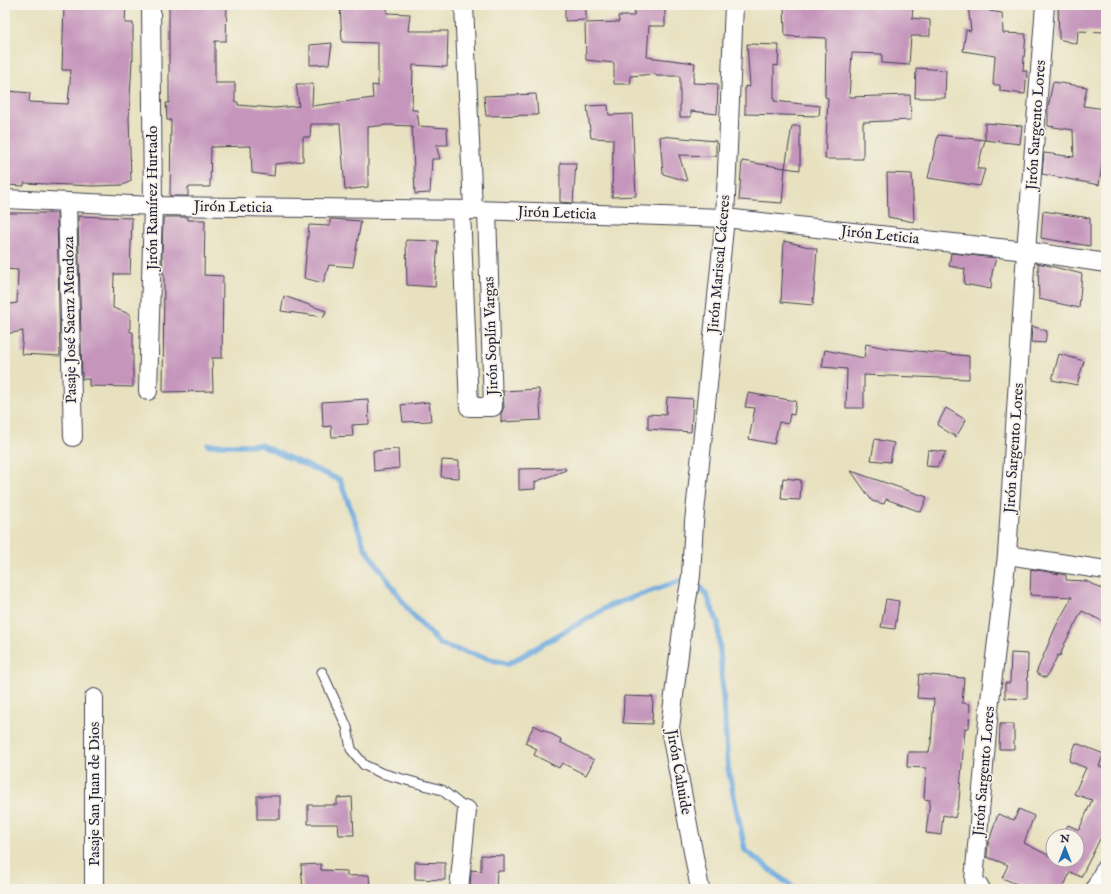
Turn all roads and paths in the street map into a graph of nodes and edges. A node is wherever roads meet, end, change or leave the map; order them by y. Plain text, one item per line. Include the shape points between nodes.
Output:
1 (152, 5) edge
2 (464, 5) edge
3 (734, 5) edge
4 (1045, 5) edge
5 (5, 199) edge
6 (67, 202) junction
7 (153, 206) junction
8 (474, 211) junction
9 (724, 218) junction
10 (1026, 250) junction
11 (1106, 264) edge
12 (148, 392) dead end
13 (73, 437) dead end
14 (1007, 554) junction
15 (1106, 570) edge
16 (682, 630) joint
17 (322, 672) dead end
18 (94, 698) dead end
19 (467, 810) joint
20 (1106, 867) edge
21 (94, 889) edge
22 (459, 889) edge
23 (700, 889) edge
24 (981, 889) edge
25 (1095, 889) edge

1 - 7 street, Jirón Ramírez Hurtado
2 - 8 street, Jirón Soplín Vargas
3 - 9 street, Jirón Mariscal Cáceres
4 - 10 street, Jirón Sargento Lores
5 - 6 street, Jirón Leticia
6 - 7 street, Jirón Leticia
6 - 13 street, Pasaje José Saenz Mendoza
7 - 8 street, Jirón Leticia
7 - 12 street, Jirón Ramírez Hurtado
8 - 8 street, Jirón Soplín Vargas via 469,407 493,407
8 - 9 street, Jirón Leticia
9 - 10 street, Jirón Leticia
9 - 16 street, Jirón Mariscal Cáceres via 691,576
10 - 11 street, Jirón Leticia
10 - 14 street, Jirón Sargento Lores
14 - 15 street
14 - 24 street, Jirón Sargento Lores via 989,709 974,880
16 - 23 street, Jirón Cahuide via 670,728
17 - 19 lane via 347,727 351,748 364,765 381,773 442,790
18 - 21 street, Pasaje San Juan de Dios
19 - 22 street
20 - 25 street

